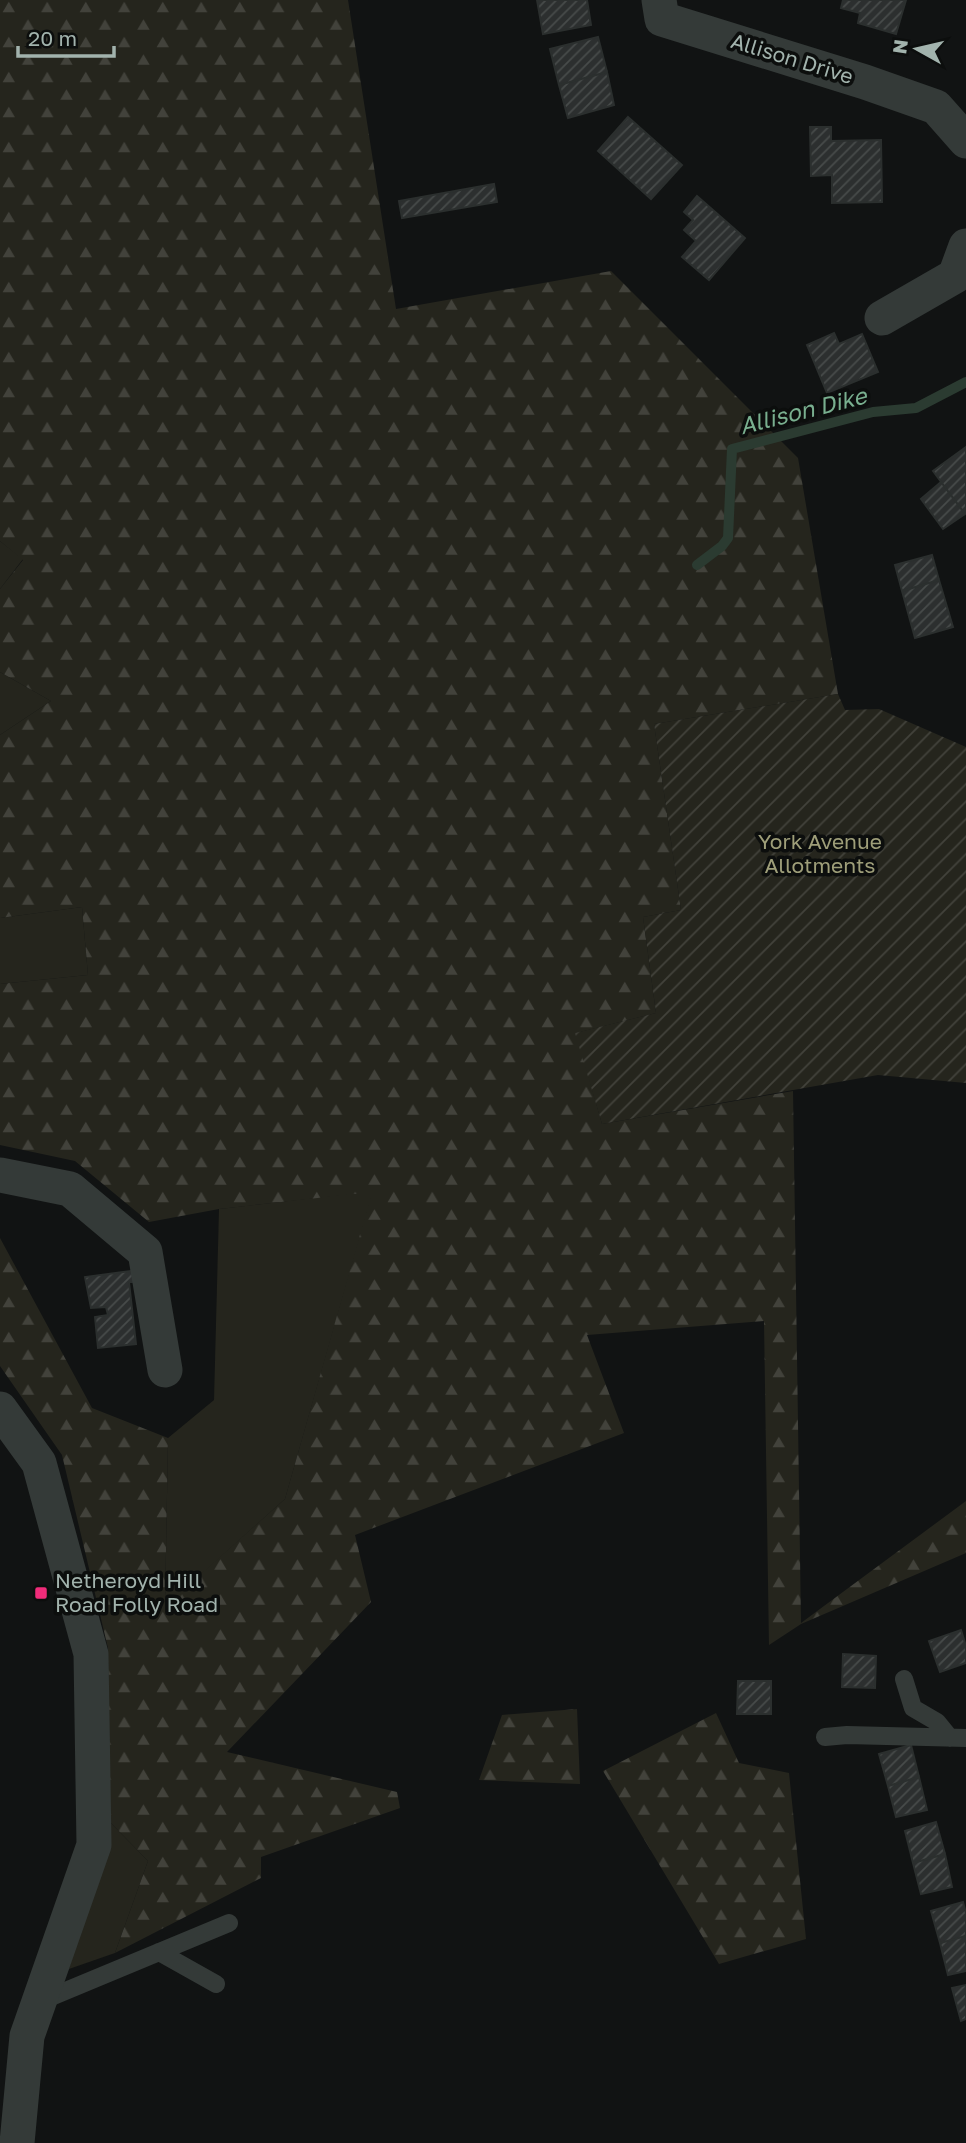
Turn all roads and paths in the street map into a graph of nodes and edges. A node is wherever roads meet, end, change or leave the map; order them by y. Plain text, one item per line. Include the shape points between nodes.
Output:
1 (659, 0) edge
2 (966, 141) edge
3 (966, 246) edge
4 (882, 318) dead end
5 (0, 1175) edge
6 (165, 1370) dead end
7 (0, 1409) edge
8 (904, 1679) dead end
9 (825, 1737) dead end
10 (958, 1738) edge
11 (229, 1923) dead end
12 (159, 1952) junction
13 (216, 1984) dead end
14 (39, 2002) junction
15 (17, 2143) edge

1 - 2 street, Allison Drive via 662,19 936,107
3 - 4 street via 955,276
5 - 6 street via 70,1189 145,1252
7 - 14 street via 39,1462 91,1654 94,1845
8 - 10 lane via 913,1708
9 - 10 lane
11 - 12 lane
12 - 13 lane
12 - 14 lane
14 - 15 street via 27,2036

